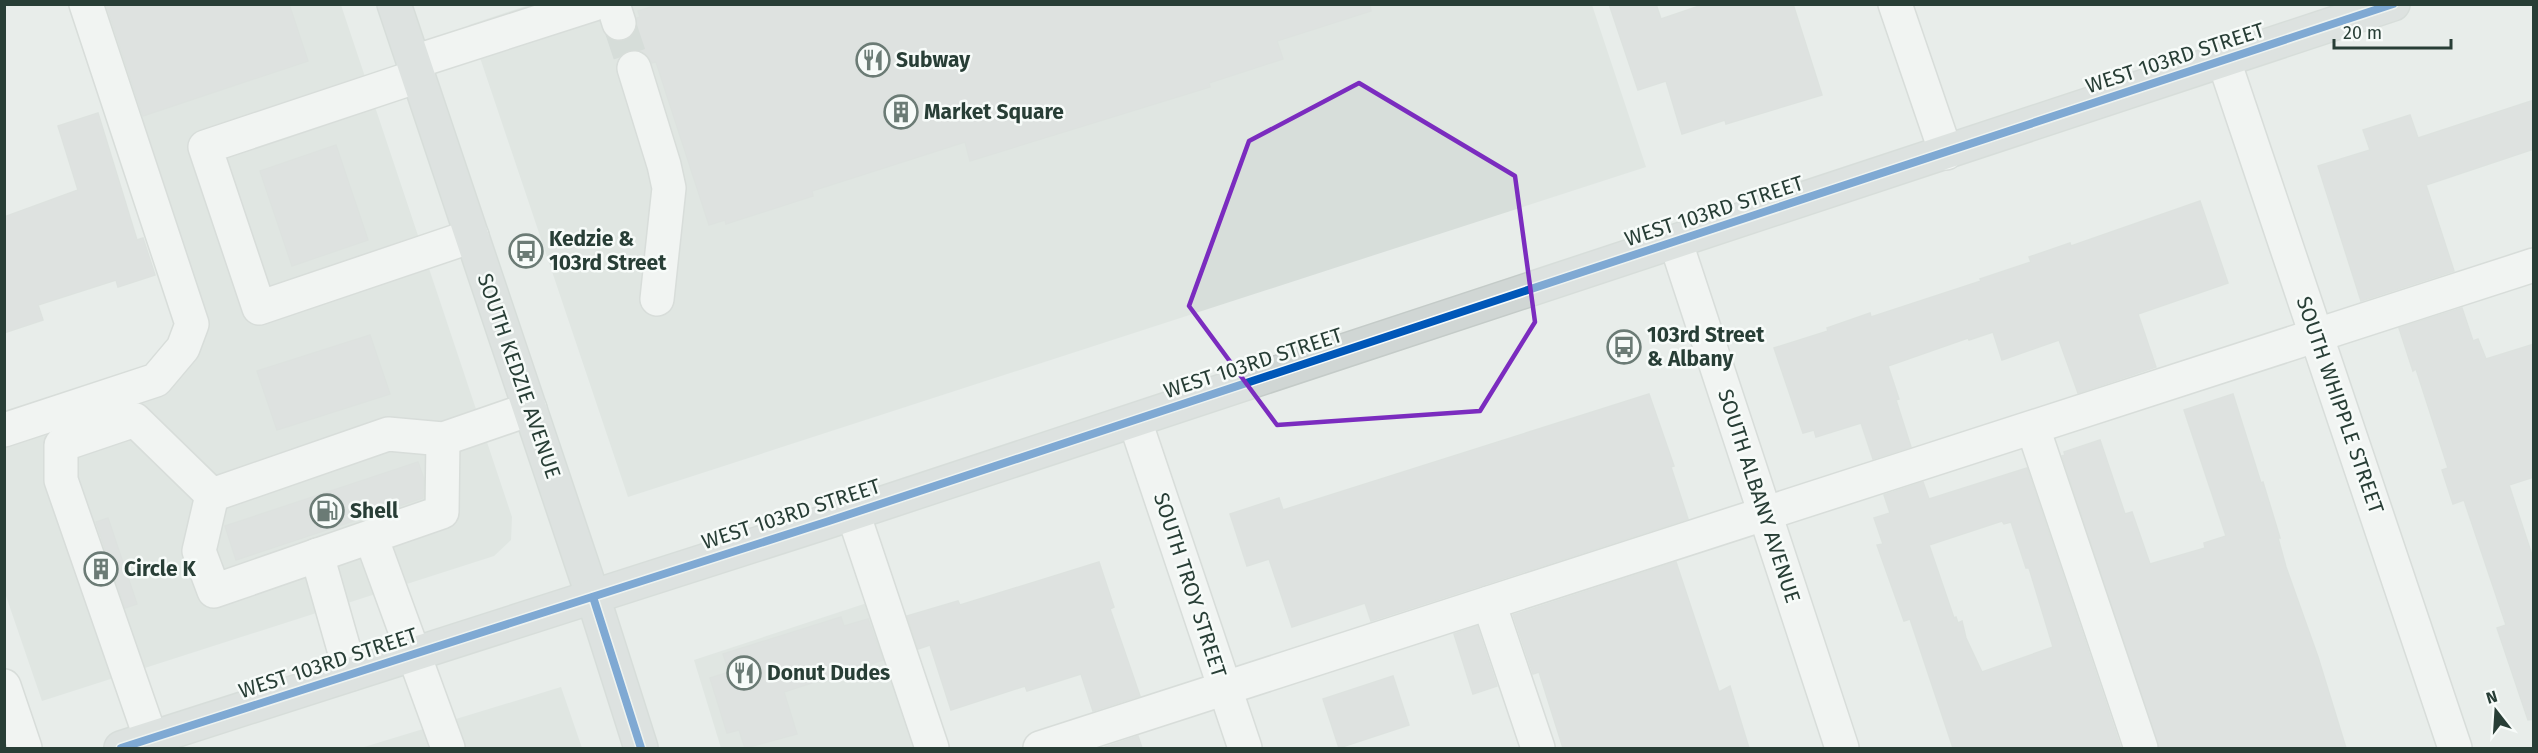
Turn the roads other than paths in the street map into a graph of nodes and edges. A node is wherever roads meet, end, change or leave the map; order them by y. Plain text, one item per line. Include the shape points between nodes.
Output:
1 (86, 4) edge
2 (394, 4) edge
3 (1895, 4) edge
4 (2393, 4) edge
5 (609, 11) edge
6 (2224, 61) junction
7 (634, 68) tunnel mouth
8 (416, 69) junction
9 (1946, 153) junction
10 (472, 236) junction
11 (1676, 243) junction
12 (2534, 265) edge
13 (657, 299) dead end
14 (2317, 336) junction
15 (530, 409) junction
16 (1135, 421) junction
17 (2033, 428) junction
18 (4, 430) edge
19 (443, 439) junction
20 (212, 495) junction
21 (853, 513) junction
22 (1765, 514) junction
23 (371, 537) junction
24 (317, 555) junction
25 (593, 597) junction
26 (1489, 603) junction
27 (415, 654) junction
28 (351, 674) junction
29 (4, 686) edge
30 (1225, 689) junction
31 (136, 744) edge
32 (25, 748) edge
33 (448, 748) edge
34 (641, 748) edge
35 (932, 748) edge
36 (1040, 748) edge
37 (1245, 748) edge
38 (1538, 748) edge
39 (1842, 748) edge
40 (2141, 748) edge
41 (2455, 748) edge

1 - 18 street via 192,324 183,348 156,380
2 - 8 main road, SOUTH KEDZIE AVENUE
3 - 9 street
4 - 6 main road, WEST 103RD STREET
5 - 8 street
6 - 9 main road, WEST 103RD STREET
6 - 14 street, SOUTH WHIPPLE STREET
7 - 13 street via 669,188
8 - 10 main road, SOUTH KEDZIE AVENUE
8 - 10 street via 205,147 233,232 259,308
9 - 11 main road, WEST 103RD STREET
10 - 15 main road, SOUTH KEDZIE AVENUE
11 - 16 main road, WEST 103RD STREET
11 - 22 street, SOUTH ALBANY AVENUE
12 - 14 street
14 - 17 street
14 - 41 street, SOUTH WHIPPLE STREET
15 - 19 street
15 - 25 main road, SOUTH KEDZIE AVENUE
16 - 21 main road, WEST 103RD STREET
16 - 30 street, SOUTH TROY STREET
17 - 22 street
17 - 40 street
19 - 20 street via 388,435
19 - 23 street via 442,512
20 - 24 street via 199,551 214,591
20 - 31 street via 135,420 61,445 61,480
21 - 25 main road, WEST 103RD STREET
21 - 35 street
22 - 26 street
22 - 39 street, SOUTH ALBANY AVENUE
23 - 24 street
23 - 27 street
24 - 28 street
25 - 27 main road, WEST 103RD STREET
25 - 34 main road, SOUTH KEDZIE AVENUE
26 - 30 street
26 - 38 street
27 - 28 main road, WEST 103RD STREET
27 - 33 street
28 - 31 main road, WEST 103RD STREET
29 - 32 street
30 - 36 street
30 - 37 street, SOUTH TROY STREET

